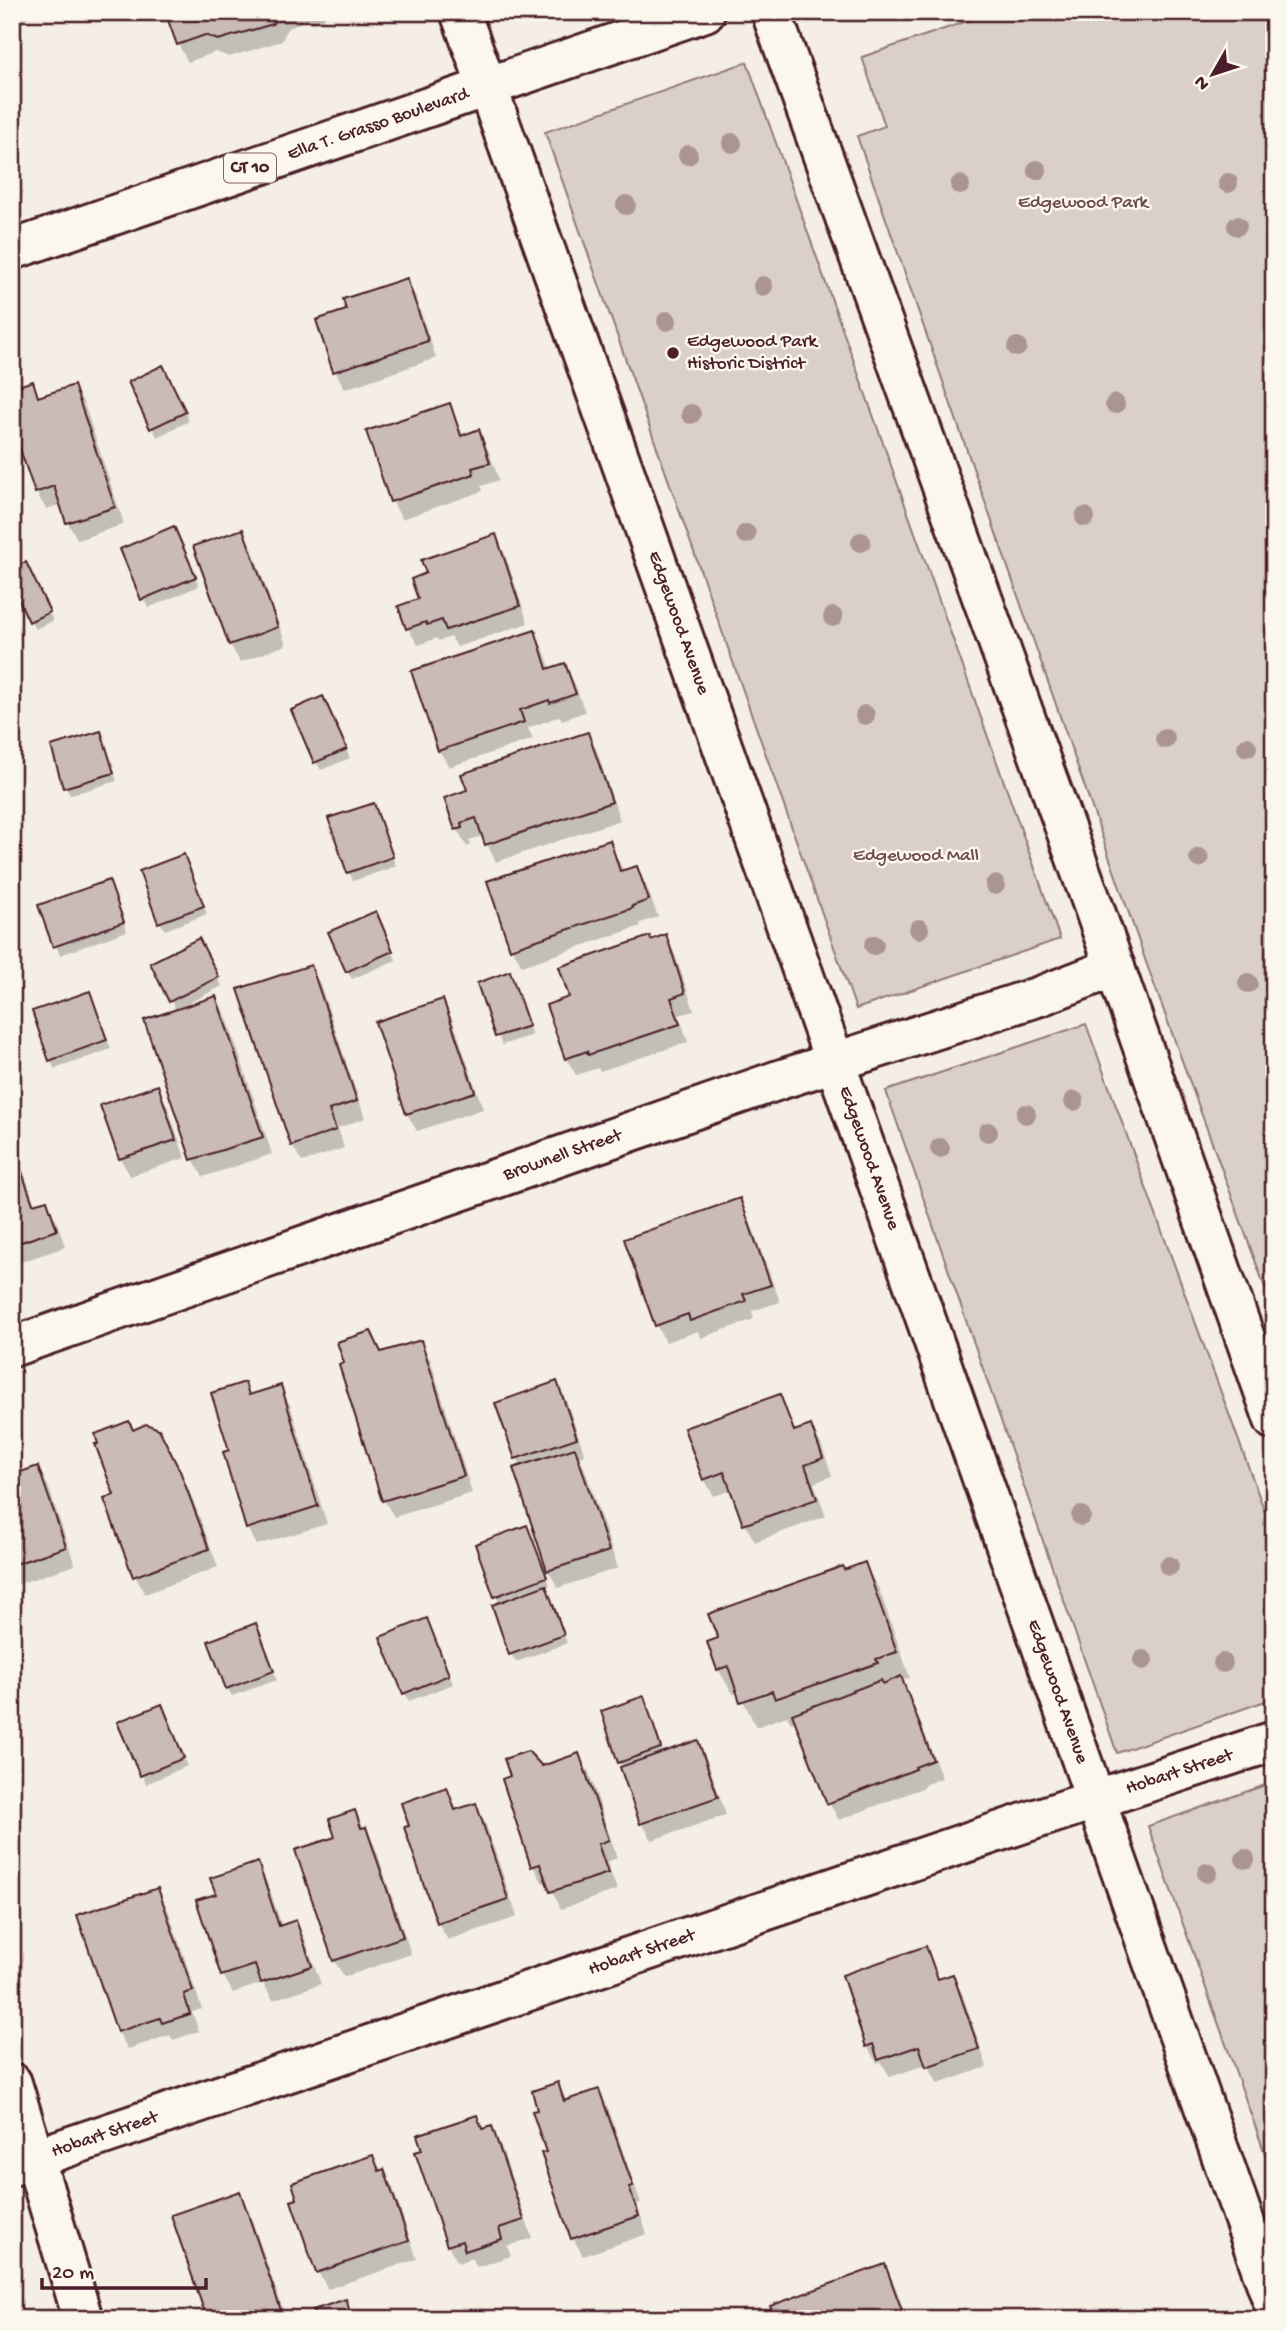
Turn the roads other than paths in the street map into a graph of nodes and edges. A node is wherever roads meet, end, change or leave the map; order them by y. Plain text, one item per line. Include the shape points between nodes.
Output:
1 (460, 12) edge
2 (705, 12) edge
3 (771, 12) edge
4 (487, 86) junction
5 (12, 250) edge
6 (1115, 967) junction
7 (834, 1062) junction
8 (12, 1347) edge
9 (1274, 1420) edge
10 (1274, 1741) edge
11 (1096, 1801) junction
12 (12, 2083) edge
13 (23, 2162) edge
14 (1274, 2305) edge
15 (83, 2319) edge

1 - 4 street, Edgewood Avenue
2 - 4 street, Ella T. Grasso Boulevard / CT 10
3 - 6 street
4 - 5 street, Ella T. Grasso Boulevard / CT 10
4 - 7 street, Edgewood Avenue
6 - 7 street, Brownell Street
6 - 9 street
7 - 8 street, Brownell Street
7 - 11 street, Edgewood Avenue
10 - 11 street, Hobart Street
11 - 13 street, Hobart Street
11 - 14 street, Edgewood Avenue
12 - 13 street
13 - 15 street

